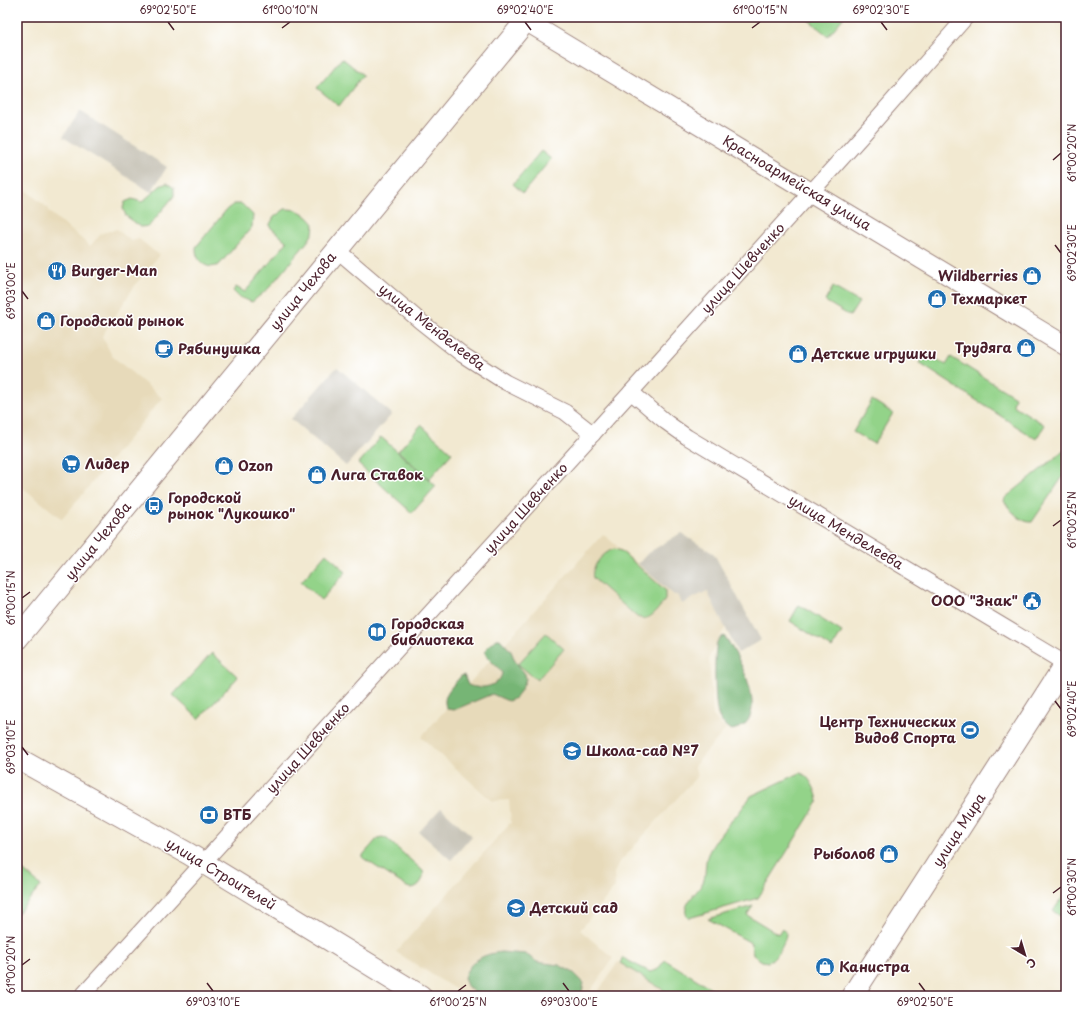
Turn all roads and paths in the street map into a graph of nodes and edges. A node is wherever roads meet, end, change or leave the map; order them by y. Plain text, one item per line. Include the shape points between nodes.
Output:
1 (966, 17) edge
2 (521, 18) edge
3 (812, 192) junction
4 (332, 245) junction
5 (1066, 346) edge
6 (631, 392) junction
7 (594, 434) junction
8 (17, 618) edge
9 (17, 639) edge
10 (1066, 664) edge
11 (1066, 686) edge
12 (17, 758) edge
13 (17, 773) edge
14 (199, 867) junction
15 (942, 867) junction
16 (82, 996) edge
17 (397, 996) edge
18 (422, 996) edge
19 (852, 996) edge
20 (867, 996) edge

1 - 3 street, улица Шевченко
2 - 3 street, Красноармейская улица
2 - 4 main road, улица Чехова
3 - 5 street, Красноармейская улица
3 - 6 street, улица Шевченко
4 - 7 street, улица Менделеева via 463,355 505,382 565,412
4 - 8 main road, улица Чехова
4 - 9 main road, улица Чехова
6 - 7 street, улица Шевченко
6 - 10 street, улица Менделеева via 687,437
7 - 14 street, улица Шевченко
10 - 15 main road, улица Мира
11 - 15 main road, улица Мира
12 - 14 main road, улица Строителей
13 - 14 main road, улица Строителей
14 - 16 street, улица Шевченко
14 - 17 main road, улица Строителей
14 - 18 main road, улица Строителей
15 - 19 main road, улица Мира
15 - 20 main road, улица Мира

